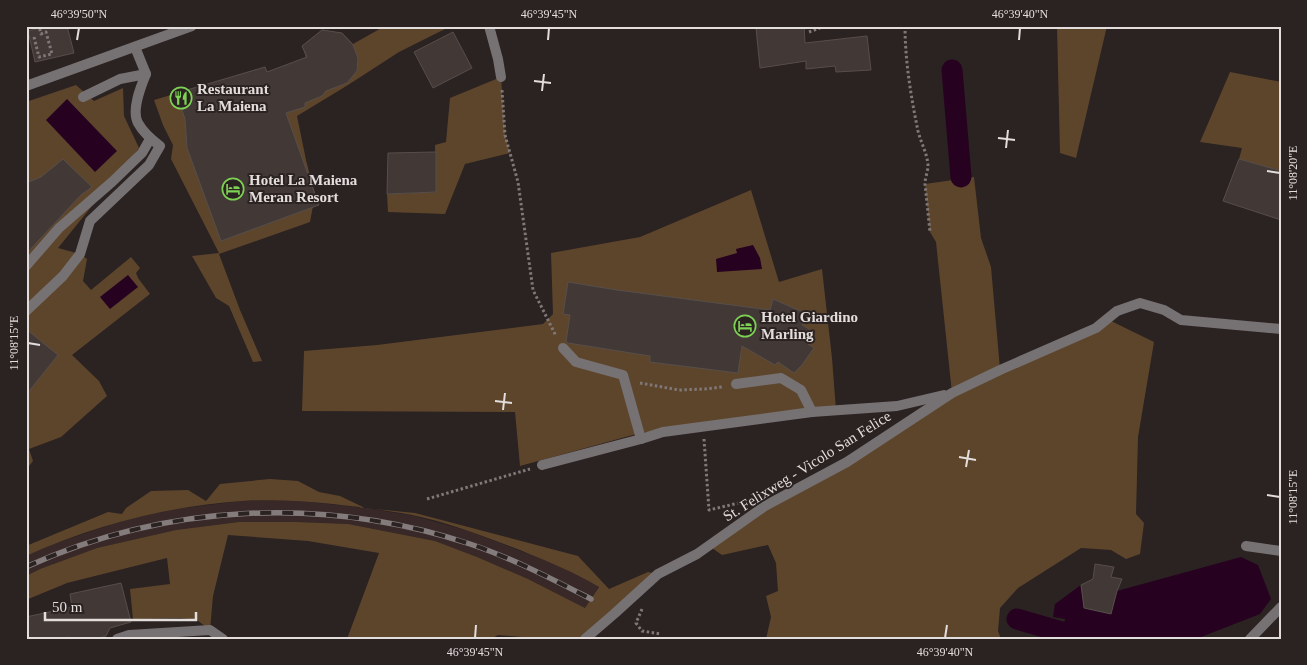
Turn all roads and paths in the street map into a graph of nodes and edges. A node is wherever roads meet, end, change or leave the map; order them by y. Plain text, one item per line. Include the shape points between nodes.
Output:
1 (39, 26) edge
2 (192, 26) edge
3 (488, 26) edge
4 (825, 26) edge
5 (905, 26) edge
6 (809, 32) dead end
7 (34, 36) dead end
8 (135, 47) junction
9 (146, 74) junction
10 (501, 77) joint
11 (26, 86) edge
12 (83, 97) dead end
13 (150, 139) junction
14 (930, 232) dead end
15 (26, 266) edge
16 (26, 311) edge
17 (1281, 329) edge
18 (556, 335) dead end
19 (563, 348) dead end
20 (623, 375) junction
21 (736, 384) joint
22 (952, 393) junction
23 (812, 412) junction
24 (703, 426) junction
25 (641, 439) junction
26 (542, 465) joint
27 (427, 499) dead end
28 (765, 506) junction
29 (1246, 546) dead end
30 (1281, 551) edge
31 (646, 603) dead end
32 (1281, 608) edge
33 (661, 634) dead end
34 (117, 639) edge
35 (223, 639) edge
36 (585, 639) edge
37 (1250, 639) edge

1 - 7 path via 40,34 46,32 52,54 39,57
2 - 8 street
3 - 10 street
4 - 6 path
5 - 14 path via 912,97 928,167 925,184
8 - 9 street
8 - 11 street
9 - 12 street via 120,79
9 - 13 street via 136,108 137,122
10 - 18 path via 506,135 518,182 534,290
13 - 15 street via 142,153 59,228
13 - 16 street via 160,146 150,165 90,222 80,254 63,276
17 - 22 street, St. Felixweg - Vicolo San Felice via 1181,320 1164,310 1140,303 1117,311 1096,328
19 - 20 street via 576,362
20 - 21 path via 643,384 679,390 705,390
20 - 25 street
21 - 23 street via 781,378 801,390
22 - 23 street, St. Felixweg - Vicolo San Felice via 897,406
22 - 28 street, St. Felixweg - Vicolo San Felice via 847,462
23 - 24 street, St. Felixweg - Vicolo San Felice
24 - 25 street, St. Felixweg - Vicolo San Felice
24 - 28 path via 709,510 750,500
25 - 26 street, St. Felixweg - Vicolo San Felice
26 - 27 path
28 - 36 street, St. Felixweg - Vicolo San Felice via 697,554 658,574
29 - 30 street
31 - 33 path via 636,624 642,630
32 - 37 street
34 - 35 street via 210,630

